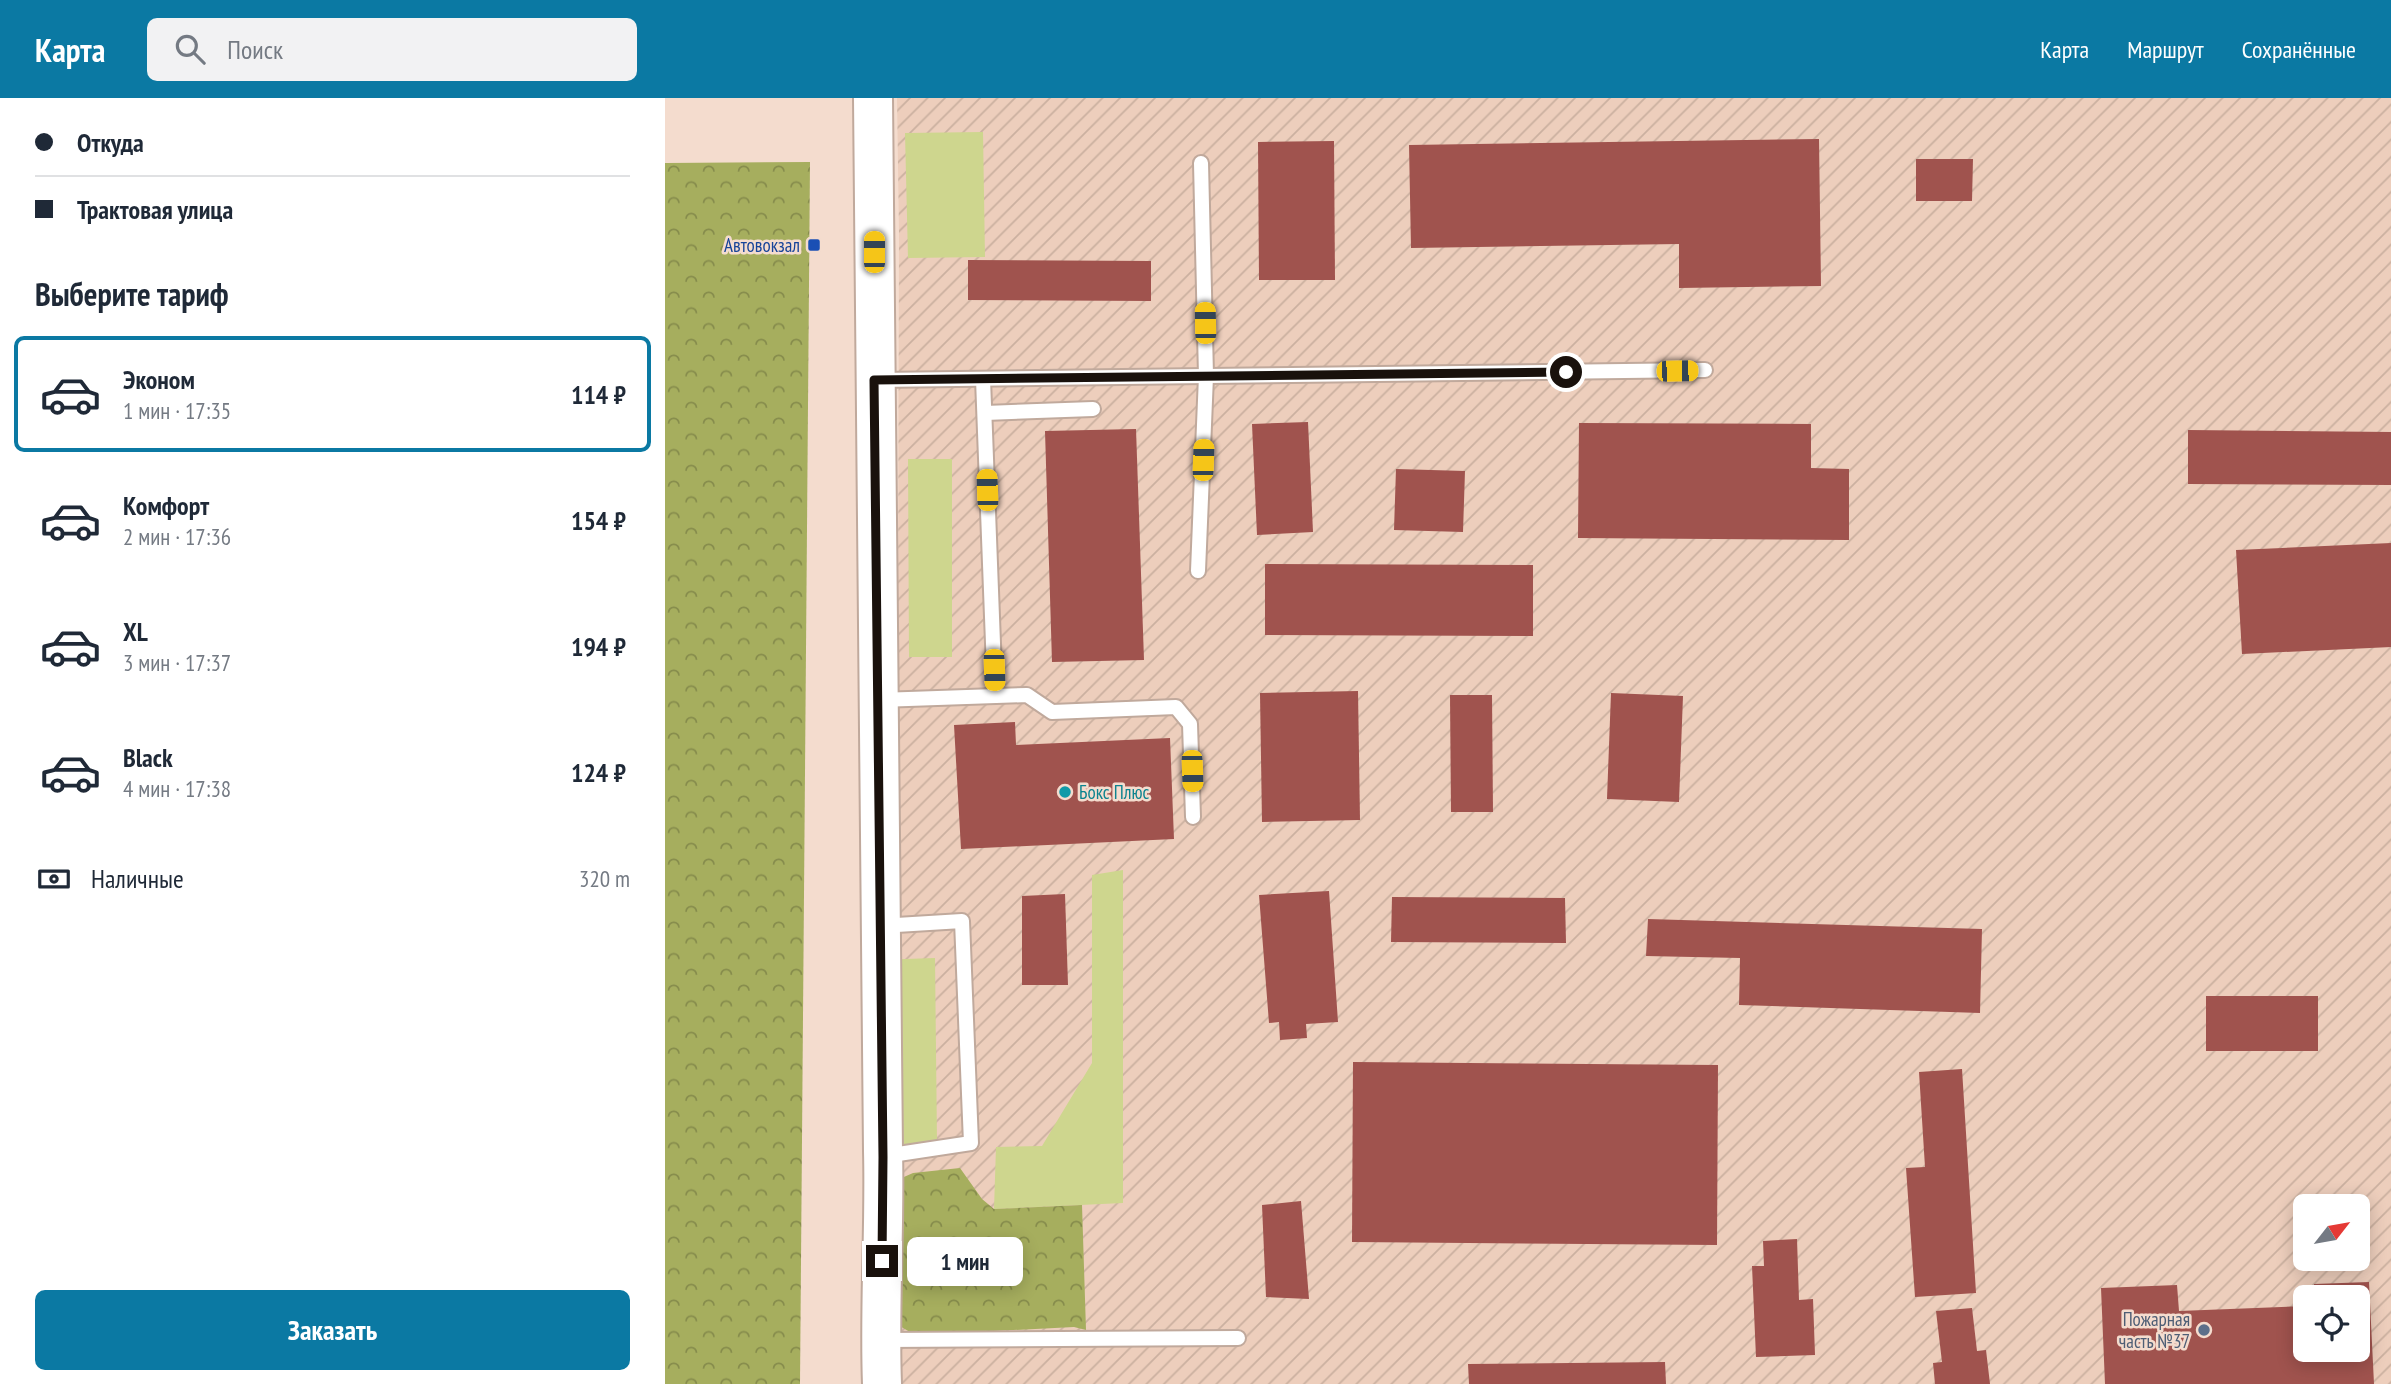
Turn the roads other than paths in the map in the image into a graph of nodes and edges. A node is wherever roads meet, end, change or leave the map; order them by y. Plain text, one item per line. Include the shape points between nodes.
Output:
1 (873, 98) edge
2 (1201, 163) dead end
3 (1705, 370) dead end
4 (1206, 376) junction
5 (983, 379) junction
6 (874, 380) junction
7 (1093, 409) dead end
8 (985, 413) junction
9 (1198, 571) dead end
10 (995, 696) junction
11 (877, 700) junction
12 (1193, 817) dead end
13 (879, 926) junction
14 (883, 1157) junction
15 (1238, 1338) dead end
16 (880, 1340) junction
17 (882, 1384) edge

1 - 6 main road
2 - 4 lane
3 - 4 lane
4 - 5 lane
4 - 9 lane
5 - 6 lane
5 - 8 lane
6 - 11 main road
7 - 8 lane
8 - 10 lane
10 - 11 lane
10 - 12 lane via 1027,695 1052,712 1175,707 1190,724
11 - 13 main road
13 - 14 main road
13 - 14 lane via 962,921 971,1143
14 - 16 main road
15 - 16 lane
16 - 17 main road

